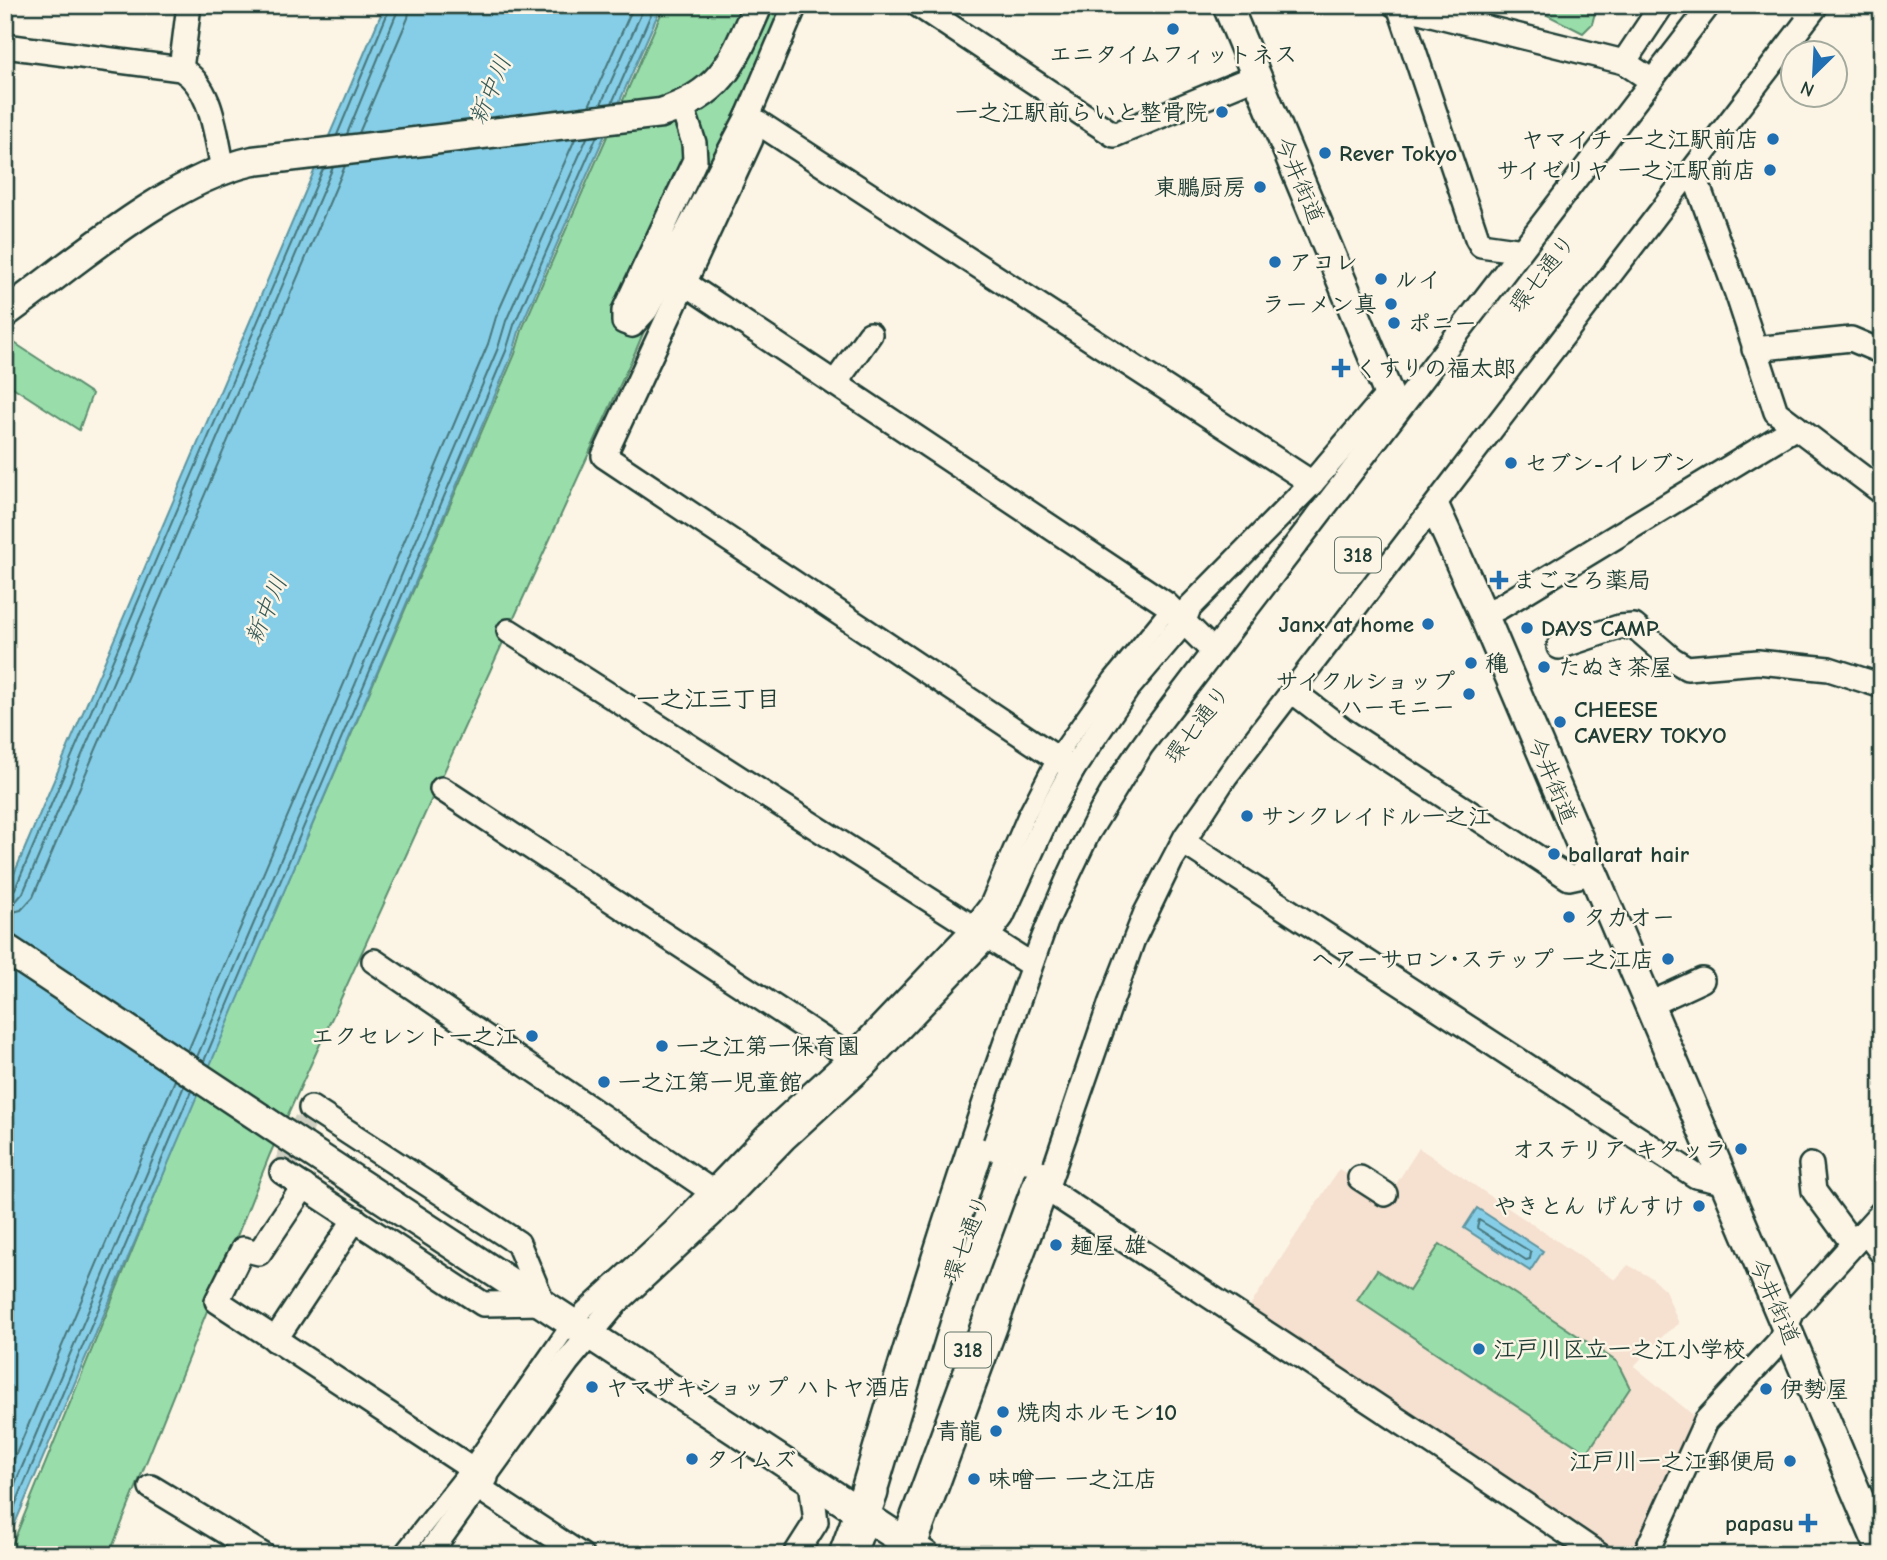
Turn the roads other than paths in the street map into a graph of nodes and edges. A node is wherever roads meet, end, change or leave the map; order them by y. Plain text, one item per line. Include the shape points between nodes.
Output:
1 (189, 5) edge
2 (758, 5) edge
3 (795, 5) edge
4 (918, 5) edge
5 (1227, 5) edge
6 (1662, 5) edge
7 (1719, 5) edge
8 (1748, 5) edge
9 (1780, 5) edge
10 (1809, 5) edge
11 (1397, 6) edge
12 (5, 46) edge
13 (1624, 62) junction
14 (181, 69) junction
15 (1257, 76) junction
16 (1658, 85) junction
17 (671, 110) junction
18 (748, 116) junction
19 (1689, 161) junction
20 (223, 168) junction
21 (1530, 252) junction
22 (682, 282) junction
23 (5, 313) edge
24 (870, 334) dead end
25 (1754, 349) junction
26 (1882, 352) edge
27 (835, 383) junction
28 (1394, 406) junction
29 (1796, 427) junction
30 (1312, 483) junction
31 (1882, 492) edge
32 (1431, 501) junction
33 (1483, 614) junction
34 (1176, 616) junction
35 (509, 631) dead end
36 (1559, 647) dead end
37 (1218, 656) junction
38 (1882, 686) edge
39 (1287, 687) junction
40 (1064, 764) junction
41 (442, 789) dead end
42 (1177, 838) junction
43 (1592, 873) junction
44 (978, 933) junction
45 (5, 948) edge
46 (374, 961) dead end
47 (1038, 969) junction
48 (1702, 980) dead end
49 (1648, 1004) junction
50 (856, 1061) junction
51 (311, 1108) dead end
52 (1023, 1162) junction
53 (1811, 1165) dead end
54 (282, 1171) dead end
55 (1360, 1178) dead end
56 (1723, 1182) junction
57 (304, 1186) junction
58 (1385, 1194) dead end
59 (718, 1196) junction
60 (1882, 1212) edge
61 (355, 1219) junction
62 (1859, 1238) junction
63 (1882, 1253) edge
64 (543, 1303) junction
65 (579, 1326) junction
66 (1786, 1326) junction
67 (275, 1340) junction
68 (478, 1478) junction
69 (811, 1481) junction
70 (151, 1487) dead end
71 (862, 1514) junction
72 (913, 1551) edge
73 (1882, 1553) edge
74 (262, 1555) edge
75 (401, 1555) edge
76 (428, 1555) edge
77 (581, 1555) edge
78 (795, 1555) edge
79 (847, 1555) edge
80 (1599, 1555) edge
81 (1645, 1555) edge

1 - 14 street
2 - 17 street via 720,80 702,96
3 - 18 street
4 - 15 street via 1114,135
5 - 15 street, 今井街道
6 - 13 street
7 - 16 main road
8 - 52 main road, 環七通り / 318, bridge via 1159,775 1115,849 1075,934
9 - 52 main road, 環七通り / 318, bridge via 1217,737 1159,820 1098,944
10 - 19 main road
11 - 13 street
11 - 21 street via 1477,238 1481,245
12 - 14 street
13 - 16 street
14 - 20 street via 204,91
15 - 28 street, 今井街道
16 - 21 main road
17 - 18 street via 694,143 695,160 624,311 624,322 632,325 646,310
17 - 20 street
18 - 22 street via 751,139
18 - 30 street
19 - 25 street
19 - 32 main road
20 - 23 street via 162,200
21 - 28 main road
22 - 27 street
22 - 40 street via 604,456
24 - 27 street
25 - 26 street via 1851,338
25 - 29 street via 1776,412
27 - 34 street
28 - 30 street
28 - 32 street, 今井街道
28 - 37 main road
29 - 31 street
29 - 33 street
30 - 34 street
32 - 33 street, 今井街道
32 - 39 main road
33 - 43 street, 今井街道
34 - 37 street
34 - 40 street via 1126,689
35 - 44 street
36 - 38 street via 1619,626 1634,626 1687,668 1758,662 1829,669
37 - 47 main road via 1152,744 1102,823
39 - 42 main road
39 - 43 street via 1342,729 1569,878
40 - 44 street via 1049,813 1002,916
41 - 50 street
42 - 52 main road
42 - 56 street via 1696,1176
43 - 49 street, 今井街道
44 - 47 street
44 - 50 street
45 - 64 street, bridge
46 - 59 street
47 - 71 main road via 917,1325
48 - 49 street
49 - 56 street, 今井街道
50 - 59 street via 784,1139
51 - 64 street via 518,1243
52 - 71 main road, 環七通り / 318
52 - 72 main road, 環七通り / 318
52 - 80 street via 1213,1301 1358,1391
53 - 62 street via 1814,1191
54 - 57 street
55 - 58 street
56 - 66 street, 今井街道
57 - 61 street
57 - 67 street via 259,1253 243,1249 218,1301
59 - 65 street via 616,1303
60 - 62 street
61 - 64 street via 483,1304
61 - 67 street
62 - 63 street
62 - 66 street via 1793,1311
64 - 65 street
65 - 68 street
65 - 69 street
66 - 73 street, 今井街道
66 - 81 street via 1776,1345 1706,1420
67 - 68 street
68 - 75 street
68 - 76 street
68 - 77 street
69 - 71 street
69 - 78 street via 816,1522
70 - 74 street
71 - 72 street
71 - 79 main road, 環七通り / 318

